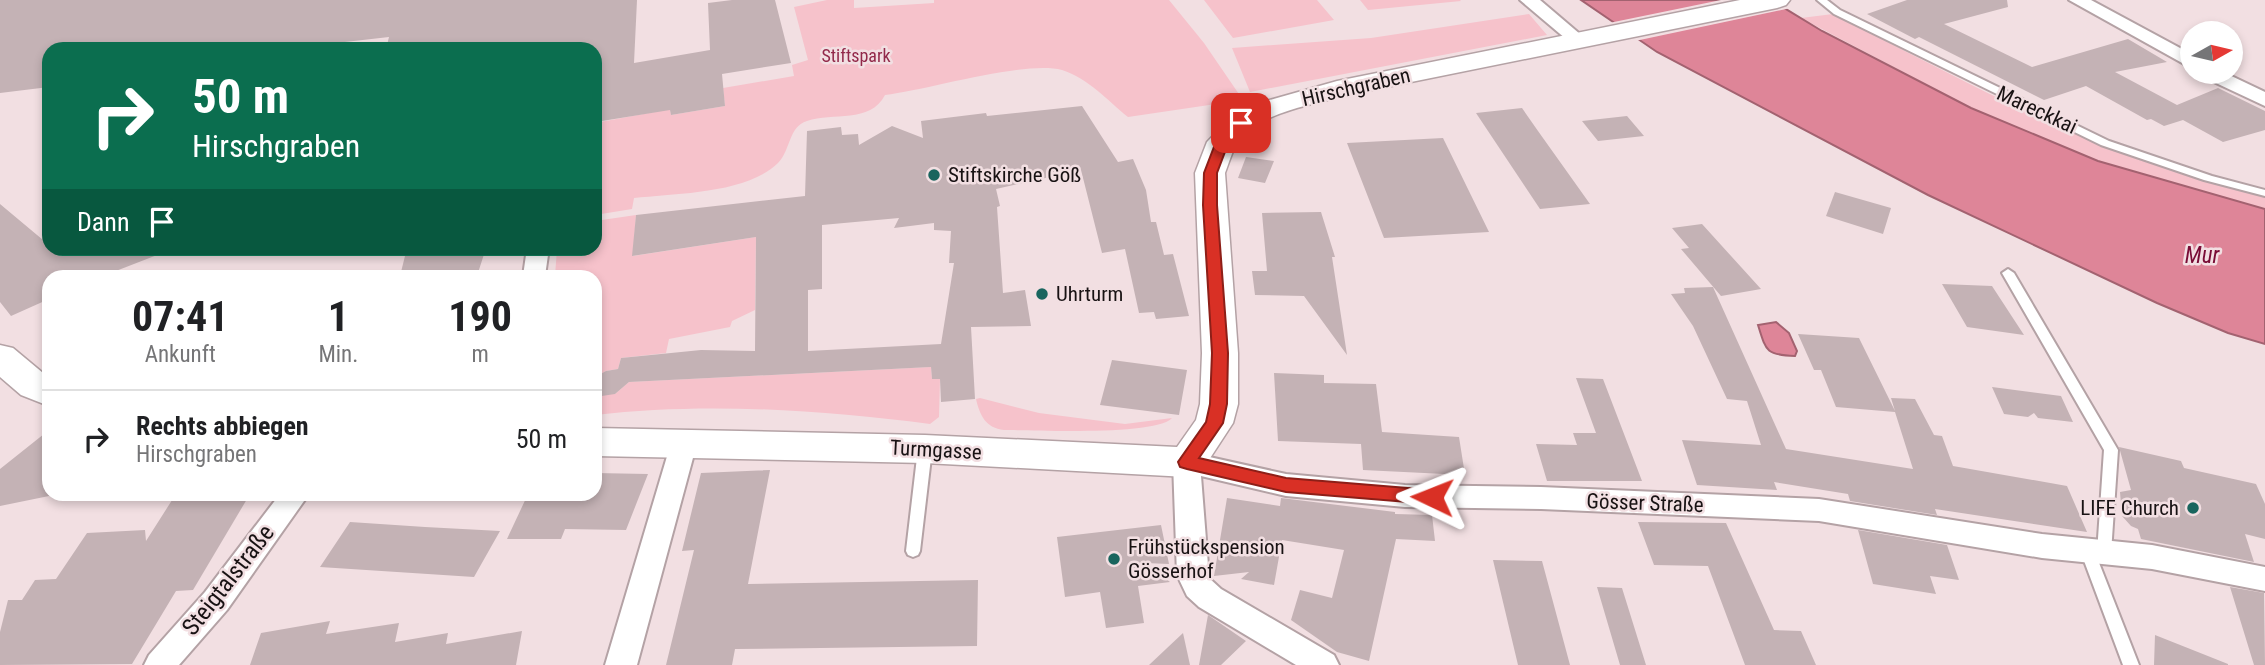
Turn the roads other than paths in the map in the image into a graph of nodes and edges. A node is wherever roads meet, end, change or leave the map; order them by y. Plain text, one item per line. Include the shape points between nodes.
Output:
1 (1529, 0) edge
2 (1777, 0) edge
3 (1821, 0) edge
4 (2078, 0) edge
5 (1578, 40) junction
6 (2180, 56) edge
7 (2232, 84) edge
8 (2265, 100) edge
9 (2265, 193) edge
10 (2008, 273) dead end
11 (0, 357) edge
12 (42, 390) edge
13 (602, 442) edge
14 (684, 443) junction
15 (925, 449) junction
16 (1187, 462) junction
17 (290, 501) edge
18 (913, 551) dead end
19 (2095, 552) junction
20 (2265, 579) edge
21 (160, 665) edge
22 (621, 665) edge
23 (1323, 665) edge
24 (2131, 665) edge

1 - 5 street
2 - 5 main road, Hirschgraben
3 - 9 lane, Mareckkai via 1917,52 2105,142
4 - 6 street
5 - 16 main road, Hirschgraben via 1311,95 1262,111 1229,134 1210,173 1219,404 1214,423
7 - 8 street
10 - 19 lane via 2111,450
11 - 12 main road
13 - 14 main road, Turmgasse
14 - 15 main road, Turmgasse
14 - 22 street
15 - 16 main road, Turmgasse
15 - 18 lane
16 - 19 street, Gösser Straße via 1286,485 1405,496 1819,510
16 - 23 street via 1192,575 1198,587
17 - 21 street, Steigtalstraße via 216,601
19 - 20 street, Gösser Straße via 2188,563
19 - 24 lane

